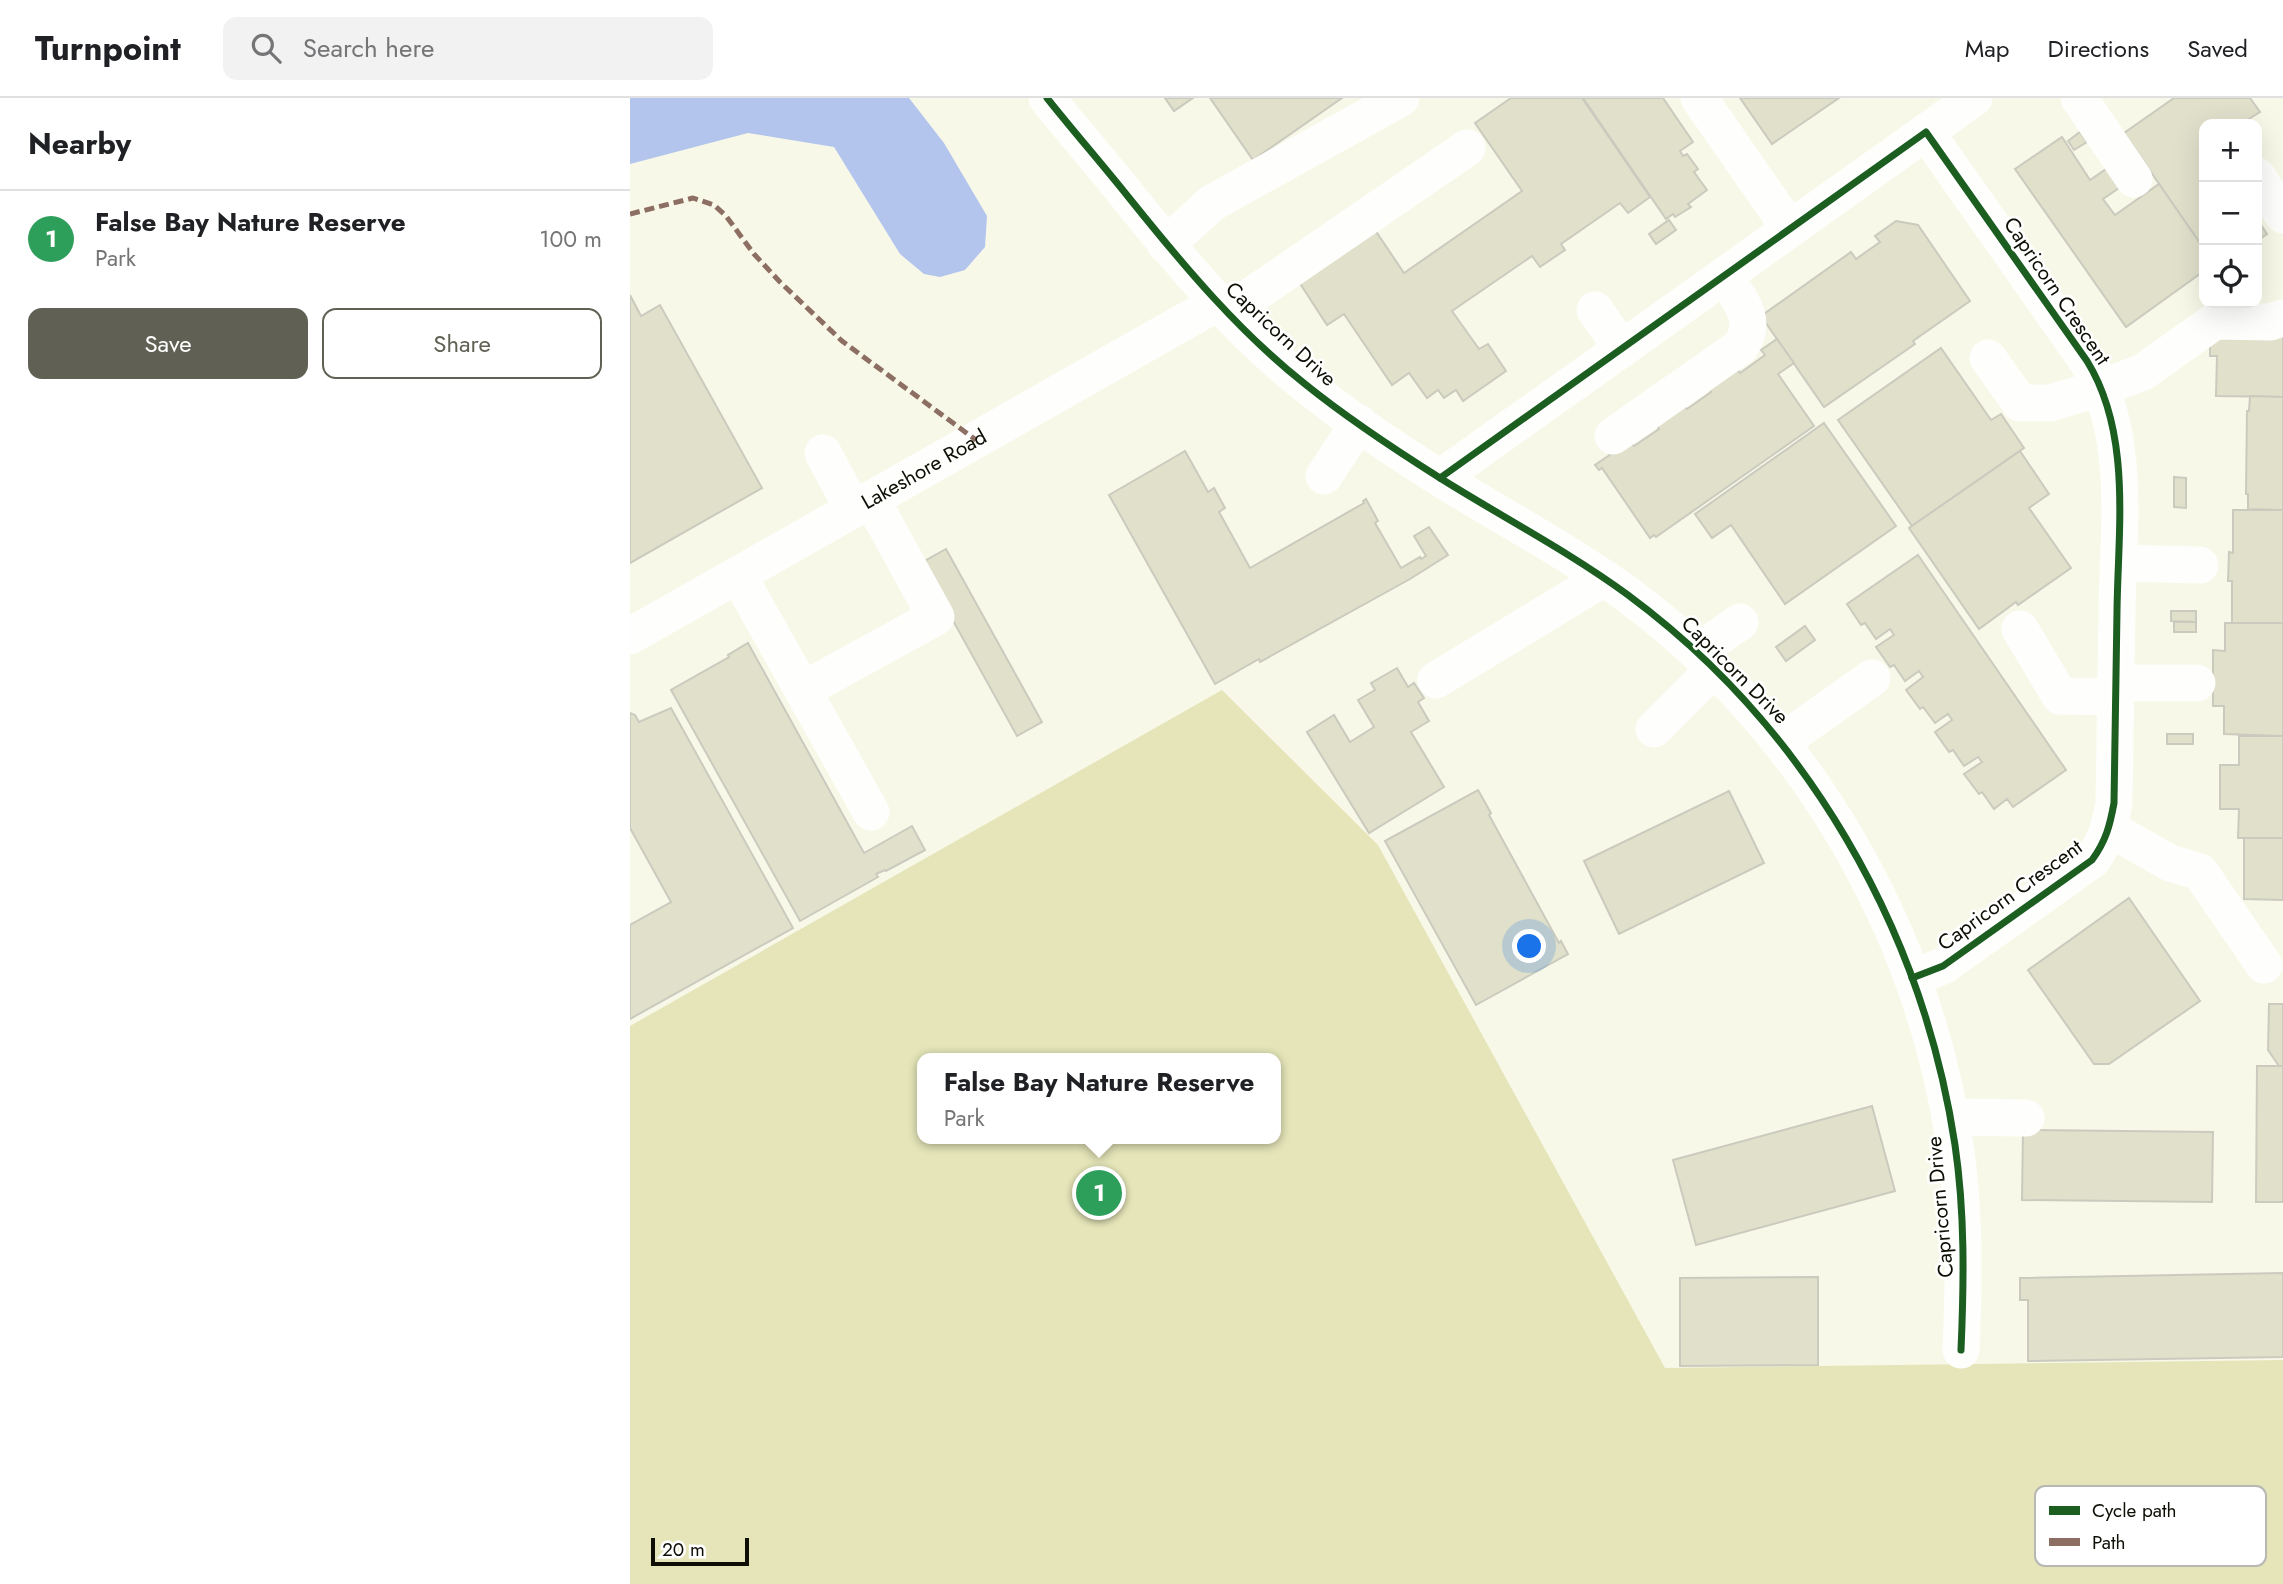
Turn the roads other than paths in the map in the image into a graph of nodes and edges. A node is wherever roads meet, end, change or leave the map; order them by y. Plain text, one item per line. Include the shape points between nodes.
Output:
1 (1047, 98) edge
2 (1068, 98) edge
3 (1401, 98) edge
4 (1699, 98) edge
5 (1974, 98) edge
6 (2079, 98) edge
7 (1926, 132) junction
8 (1467, 148) dead end
9 (2134, 179) dead end
10 (2261, 182) edge
11 (1130, 199) junction
12 (2283, 215) edge
13 (1790, 229) junction
14 (1167, 245) junction
15 (1724, 276) junction
16 (1224, 307) junction
17 (1595, 310) dead end
18 (2283, 318) edge
19 (1622, 349) junction
20 (1988, 358) dead end
21 (2101, 388) junction
22 (1359, 424) junction
23 (1613, 436) dead end
24 (823, 453) dead end
25 (1324, 476) dead end
26 (1440, 478) junction
27 (862, 504) junction
28 (2118, 563) junction
29 (2200, 565) dead end
30 (738, 575) junction
31 (1604, 578) junction
32 (1740, 622) dead end
33 (2020, 629) dead end
34 (630, 636) edge
35 (1706, 661) junction
36 (1872, 678) dead end
37 (1436, 680) dead end
38 (2197, 683) dead end
39 (803, 690) junction
40 (2116, 690) junction
41 (1654, 730) dead end
42 (1781, 742) junction
43 (871, 812) dead end
44 (2110, 829) junction
45 (2264, 965) dead end
46 (1912, 978) junction
47 (1950, 1117) junction
48 (2026, 1118) dead end
49 (1961, 1350) dead end

1 - 11 street, Capricorn Drive
2 - 11 street, Capricorn Drive
3 - 14 street via 1212,203
4 - 13 street
5 - 7 street
6 - 9 street
7 - 13 street
7 - 21 street, Capricorn Crescent via 2087,361
8 - 16 street, Lakeshore Road
10 - 12 street
11 - 14 street, Capricorn Drive
13 - 15 street
14 - 16 street, Capricorn Drive
15 - 19 street
15 - 23 street via 1749,318 1746,339
16 - 22 street, Capricorn Drive via 1303,383
16 - 27 street, Lakeshore Road
17 - 19 street
18 - 21 street via 2270,323 2215,321 2143,373
19 - 26 street
20 - 21 street via 2020,403 2050,402
21 - 28 street, Capricorn Crescent via 2111,416 2119,472
22 - 25 street
22 - 26 street, Capricorn Drive
24 - 27 street
26 - 31 street, Capricorn Drive
27 - 30 street, Lakeshore Road
27 - 39 street via 936,617
28 - 29 street
28 - 40 street, Capricorn Crescent
30 - 34 street, Lakeshore Road
30 - 39 street
31 - 35 street, Capricorn Drive
31 - 37 street
32 - 35 street
33 - 40 street via 2060,696
35 - 41 street
35 - 42 street, Capricorn Drive
36 - 42 street
38 - 40 street
39 - 43 street
40 - 44 street, Capricorn Crescent
42 - 46 street, Capricorn Drive via 1837,820
44 - 45 street via 2170,863 2200,872
44 - 46 street, Capricorn Crescent via 2092,860 1943,966
46 - 47 street, Capricorn Drive
47 - 48 street
47 - 49 street, Capricorn Drive via 1963,1223

